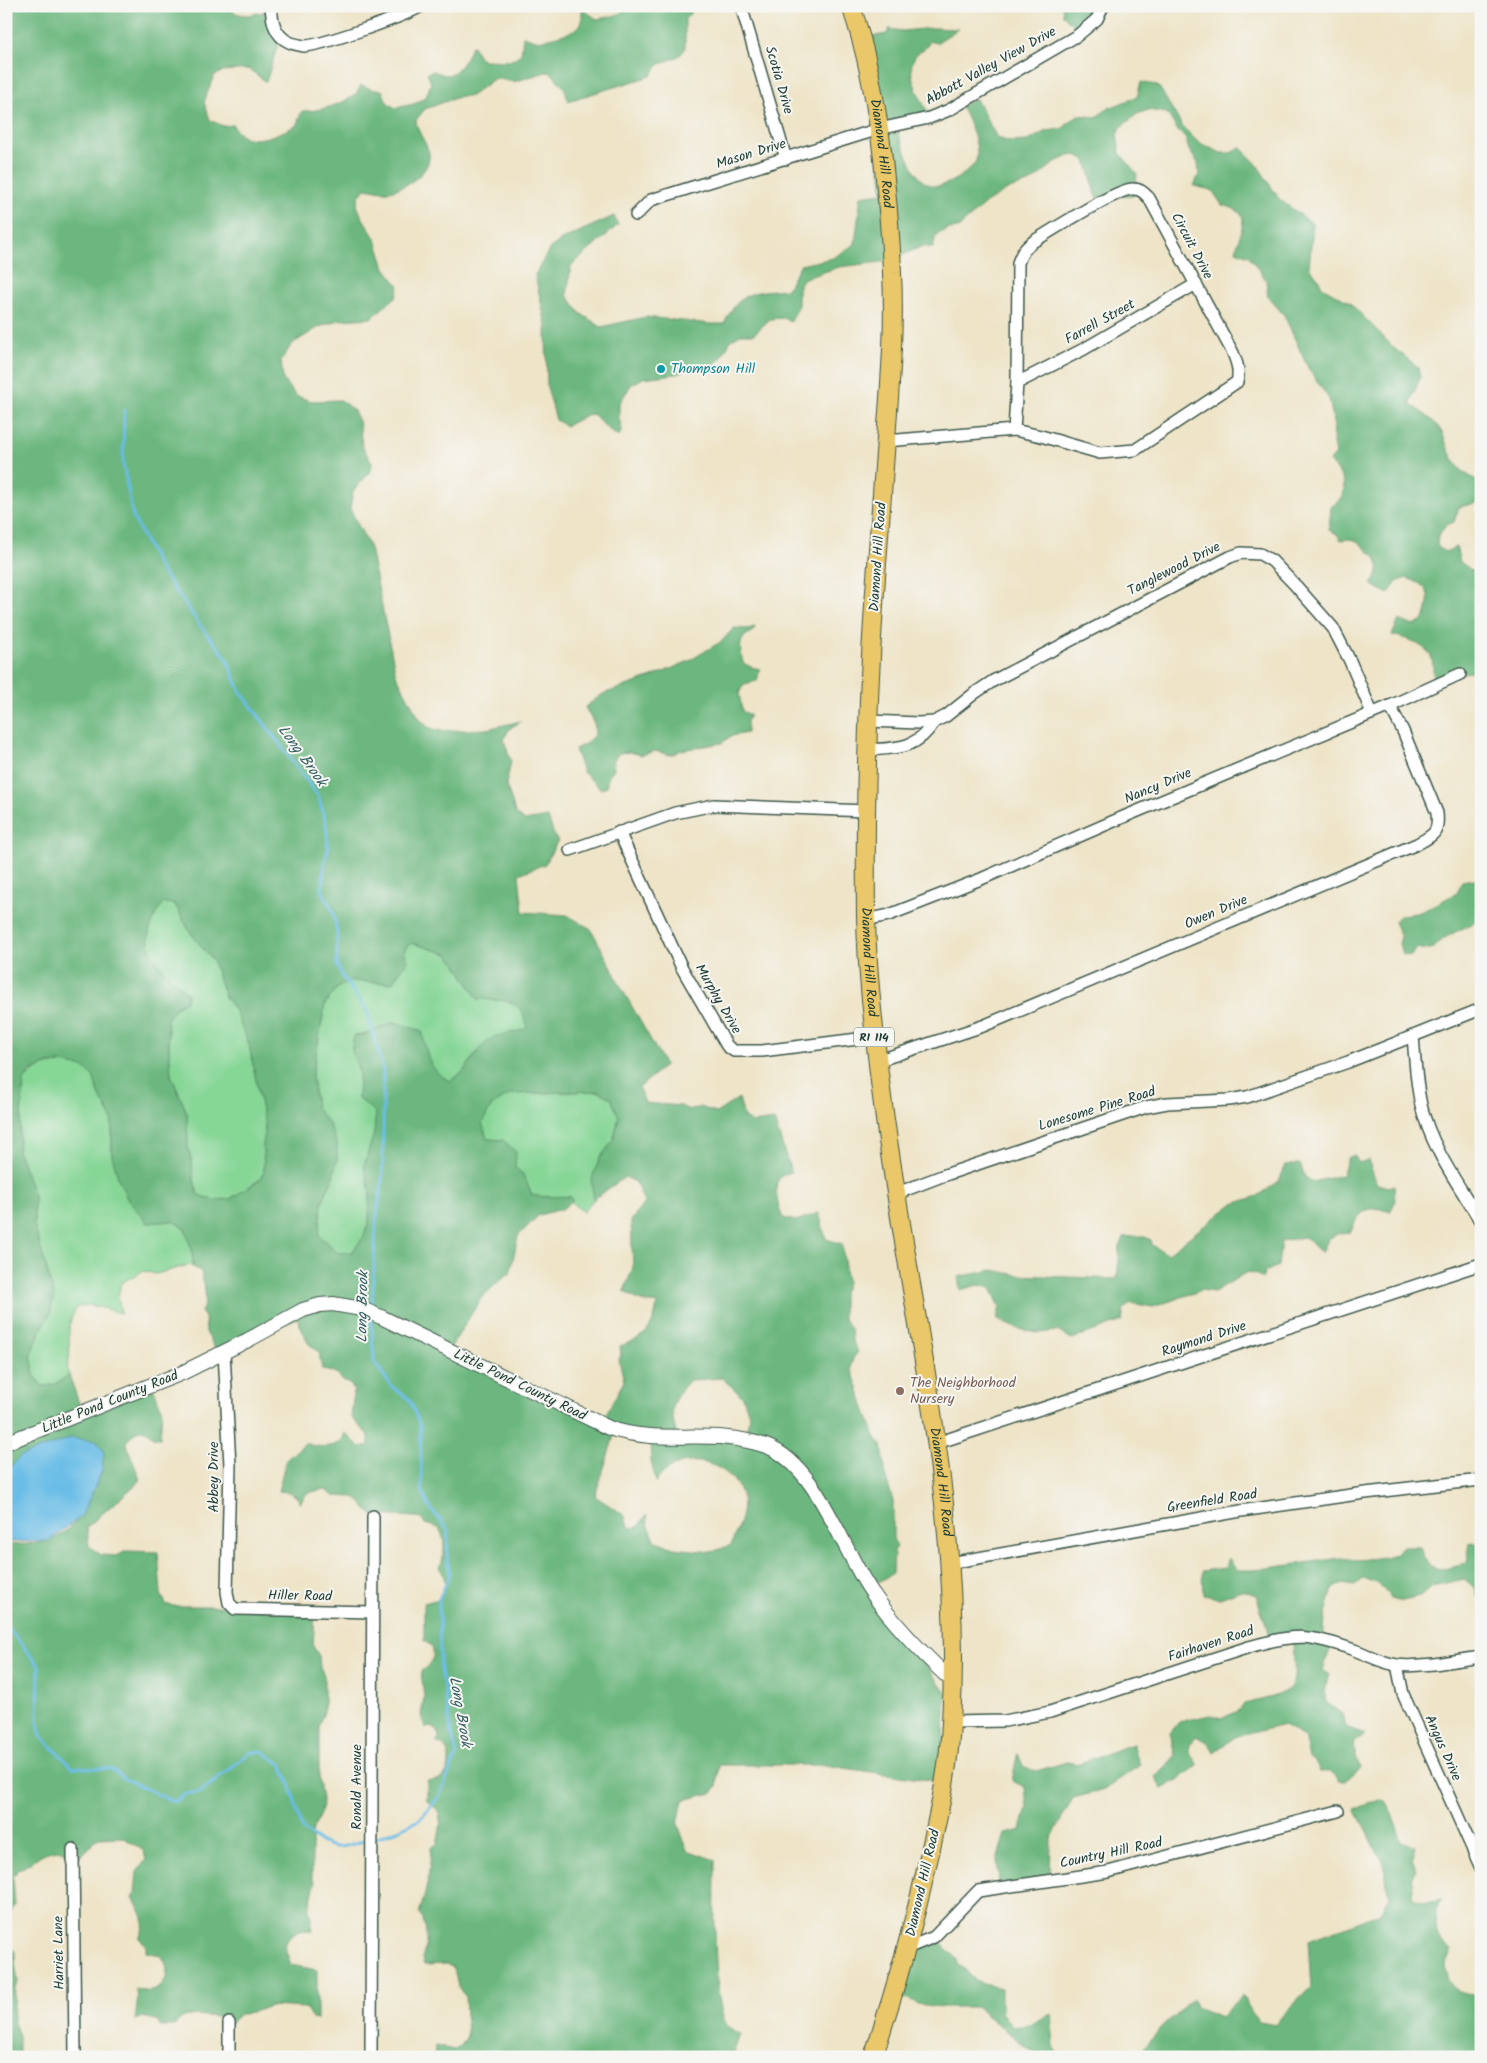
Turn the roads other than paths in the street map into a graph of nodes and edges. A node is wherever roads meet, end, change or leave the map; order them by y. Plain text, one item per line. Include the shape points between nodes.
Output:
1 (271, 6) edge
2 (421, 6) edge
3 (851, 6) edge
4 (1103, 6) edge
5 (742, 9) dead end
6 (879, 129) junction
7 (786, 159) junction
8 (636, 214) dead end
9 (1196, 284) junction
10 (1017, 383) junction
11 (1014, 430) junction
12 (886, 441) junction
13 (1460, 674) dead end
14 (1390, 706) junction
15 (1372, 713) junction
16 (869, 721) junction
17 (934, 722) junction
18 (868, 750) junction
19 (867, 811) junction
20 (619, 832) junction
21 (570, 850) dead end
22 (866, 920) junction
23 (1481, 1009) edge
24 (1413, 1036) junction
25 (874, 1037) junction
26 (877, 1061) junction
27 (895, 1194) junction
28 (1481, 1222) edge
29 (1481, 1264) edge
30 (224, 1352) junction
31 (6, 1443) edge
32 (937, 1443) junction
33 (1481, 1480) edge
34 (373, 1516) dead end
35 (950, 1563) junction
36 (229, 1602) joint
37 (372, 1612) junction
38 (1481, 1657) edge
39 (1397, 1665) junction
40 (952, 1681) junction
41 (951, 1722) junction
42 (1338, 1811) dead end
43 (73, 1849) dead end
44 (1481, 1868) edge
45 (907, 1948) junction
46 (229, 2023) dead end
47 (75, 2057) edge
48 (229, 2057) edge
49 (372, 2057) edge
50 (873, 2057) edge

1 - 2 street via 272,20 281,37 304,46
3 - 6 main road, Diamond Hill Road / RI 114 via 865,53
4 - 6 street, Abbott Valley View Drive via 1097,19 1078,35 949,110
5 - 7 street, Scotia Drive
6 - 7 street, Mason Drive
6 - 12 main road, Diamond Hill Road / RI 114 via 893,277
7 - 8 street, Mason Drive via 651,200
9 - 10 street, Farrell Street via 1084,349
9 - 10 street, Circuit Drive via 1149,198 1141,190 1132,188 1112,196 1034,241 1020,255
9 - 11 street, Circuit Drive via 1238,365 1237,382 1135,450 1127,452 1100,453
10 - 11 street, Circuit Drive
11 - 12 street, Circuit Drive
12 - 16 main road, Diamond Hill Road / RI 114
13 - 14 street, Nancy Drive
14 - 15 street, Nancy Drive
14 - 26 street, Owen Drive via 1437,813 1438,824 1431,837 983,1026
15 - 17 street, Tanglewood Drive via 1350,661 1325,618 1272,562 1260,554 1251,553 1230,557 1011,671
15 - 22 street, Nancy Drive via 981,879 889,915
16 - 17 street
16 - 18 main road, Diamond Hill Road / RI 114
17 - 18 street, Tanglewood Drive via 926,734 905,747
18 - 19 main road, Diamond Hill Road / RI 114
19 - 20 street via 714,806 675,813
19 - 22 main road, Diamond Hill Road / RI 114
20 - 21 street
20 - 25 street, Murphy Drive via 682,968 727,1046 734,1051 762,1051
22 - 25 main road, Diamond Hill Road / RI 114
23 - 24 street, Lonesome Pine Road
24 - 27 street, Lonesome Pine Road via 1247,1097 1167,1103 1123,1114
24 - 28 street via 1422,1106 1430,1133
25 - 26 main road, Diamond Hill Road / RI 114
26 - 27 main road, Diamond Hill Road / RI 114
27 - 32 main road, Diamond Hill Road / RI 114
29 - 32 street, Raymond Drive
30 - 31 street, Little Pond County Road via 182,1373
30 - 36 street, Abbey Drive via 230,1465
30 - 40 street, Little Pond County Road via 303,1310 320,1305 347,1306 382,1317 609,1428 638,1436 736,1438 767,1446 802,1473 872,1593 925,1657
32 - 35 main road, Diamond Hill Road / RI 114
33 - 35 street, Greenfield Road via 1241,1511
34 - 37 street, Ronald Avenue
35 - 40 main road, Diamond Hill Road / RI 114
36 - 37 street, Hiller Road via 235,1609
37 - 49 street, Ronald Avenue
38 - 39 street, Fairhaven Road
39 - 41 street, Fairhaven Road via 1329,1641 1277,1638 1050,1712 1005,1721
39 - 44 street, Angus Drive via 1403,1694
40 - 41 main road, Diamond Hill Road / RI 114
41 - 45 main road, Diamond Hill Road / RI 114 via 938,1816
42 - 45 street, Country Hill Road via 1108,1872 978,1891 934,1937
43 - 47 street, Harriet Lane
45 - 50 main road, Diamond Hill Road / RI 114
46 - 48 street

